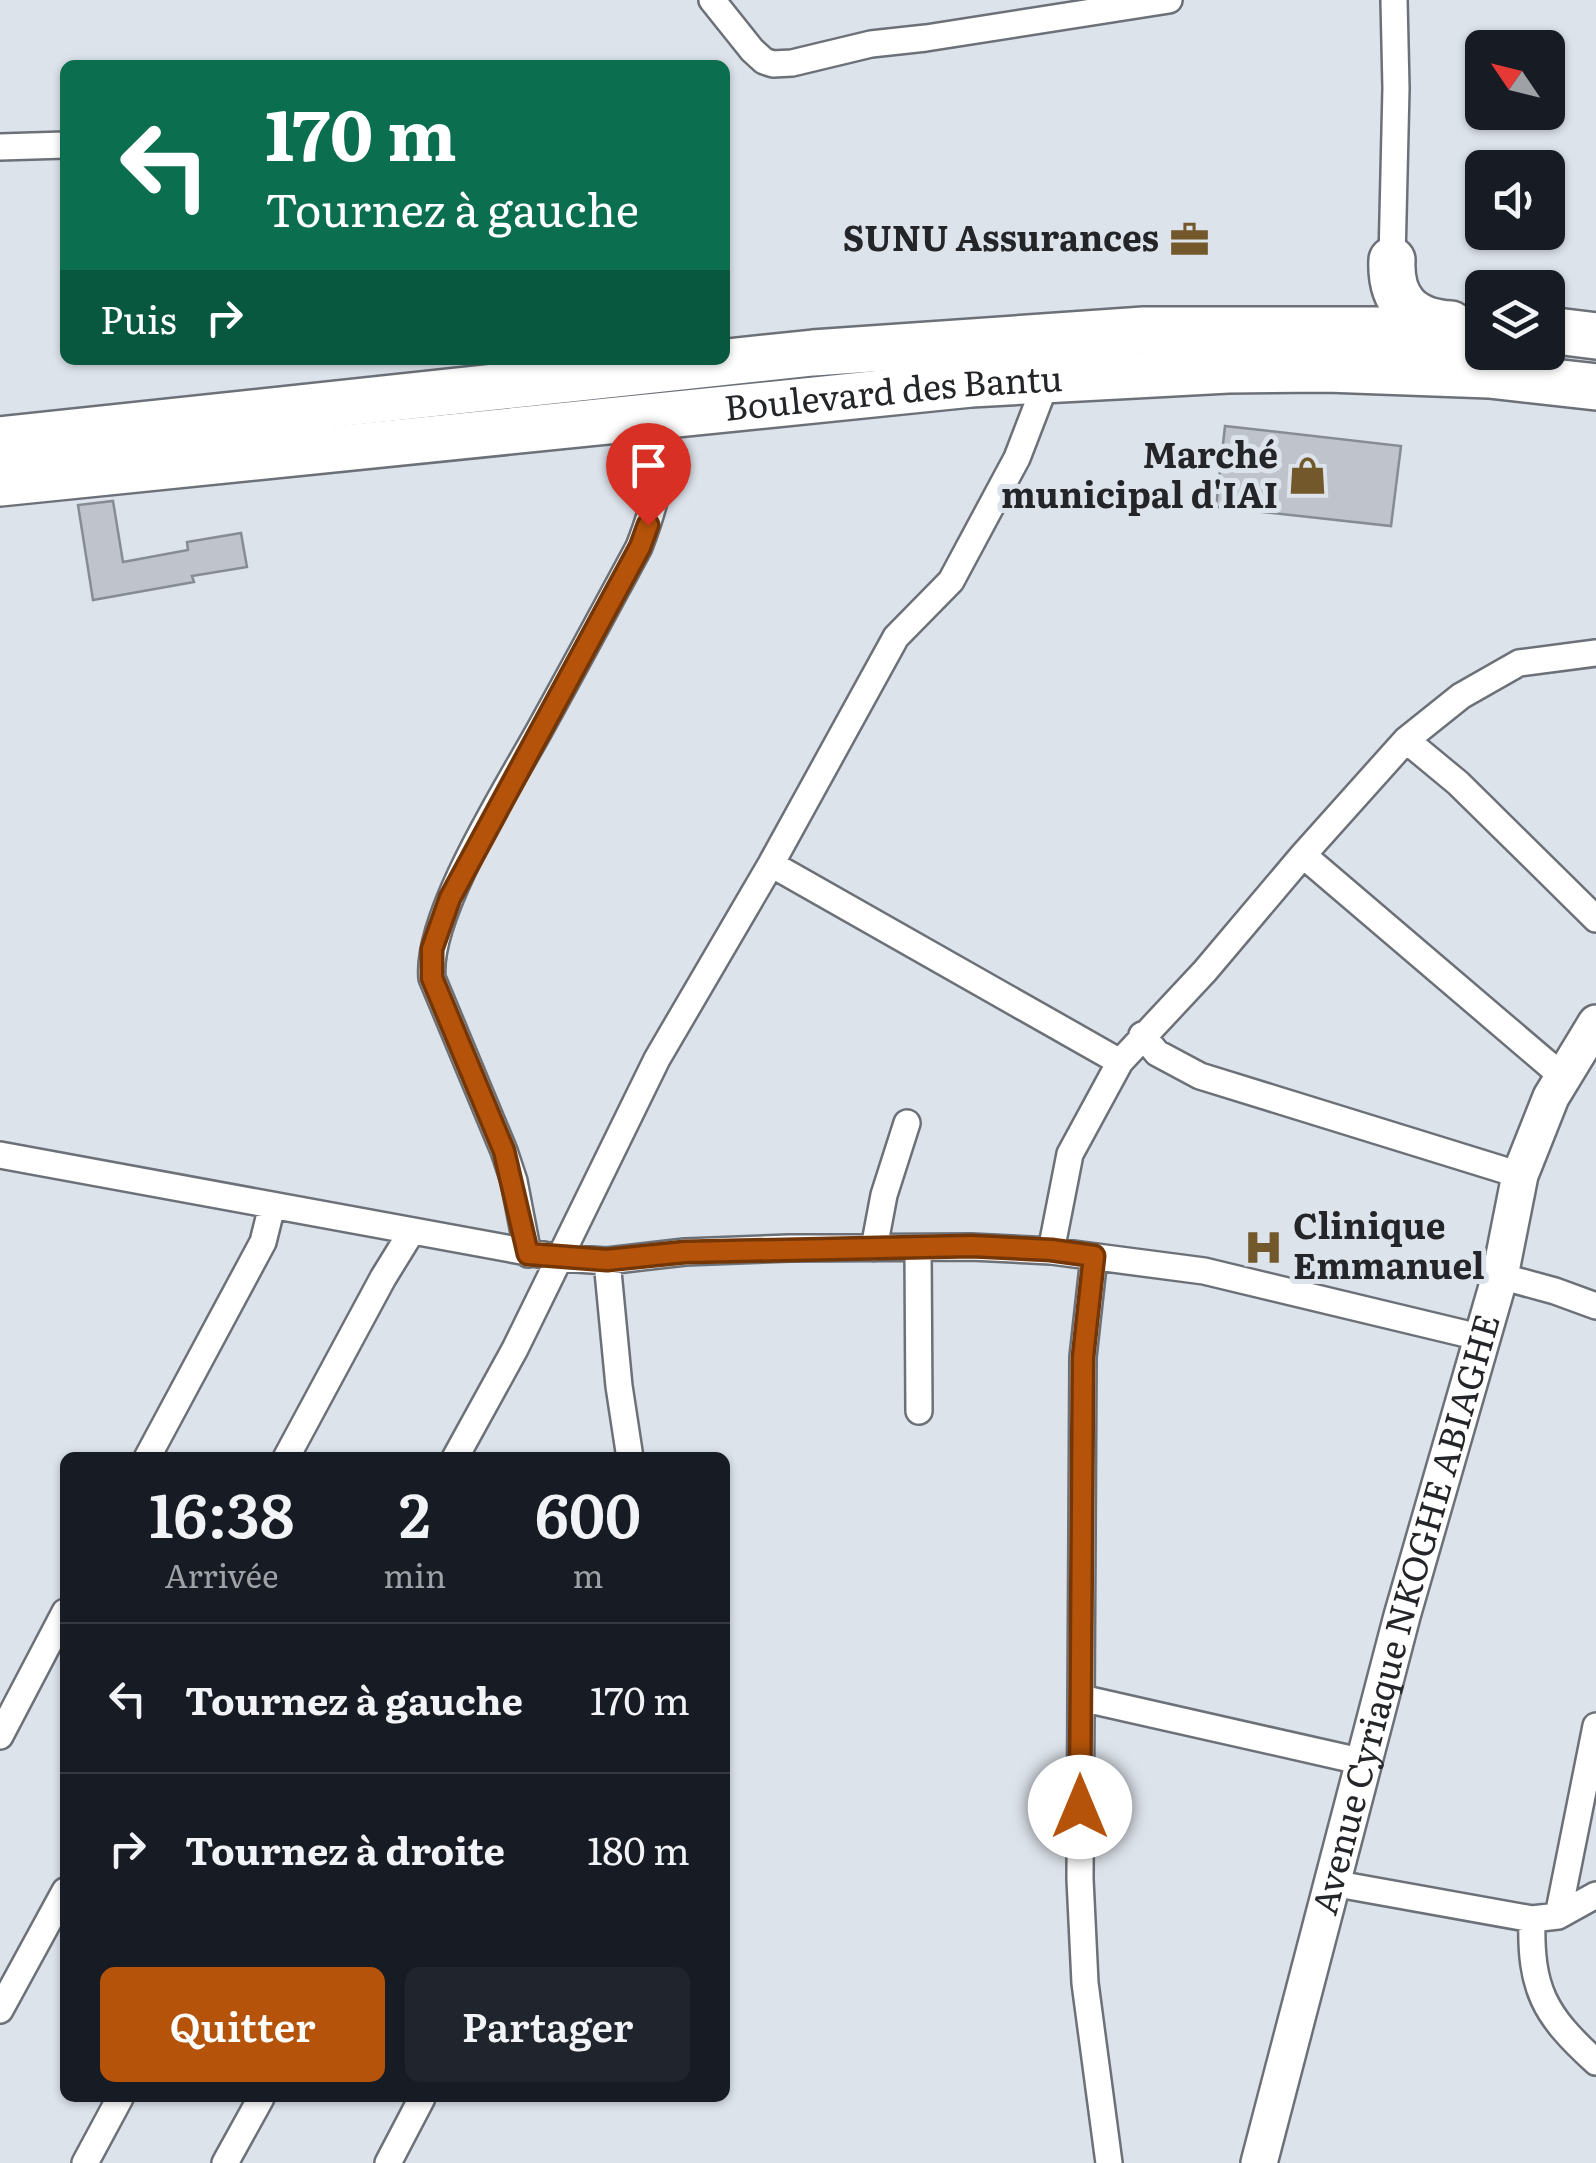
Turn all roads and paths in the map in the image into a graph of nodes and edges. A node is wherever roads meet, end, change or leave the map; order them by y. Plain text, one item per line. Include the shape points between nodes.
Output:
1 (712, 0) edge
2 (1169, 0) edge
3 (1394, 0) edge
4 (60, 145) edge
5 (0, 146) edge
6 (1392, 260) joint
7 (1565, 332) edge
8 (1596, 336) edge
9 (1465, 337) edge
10 (1465, 338) edge
11 (1465, 338) edge
12 (1565, 352) edge
13 (1596, 357) edge
14 (730, 362) edge
15 (700, 365) edge
16 (1228, 370) junction
17 (1551, 370) edge
18 (1047, 380) junction
19 (1596, 387) edge
20 (1596, 417) edge
21 (663, 418) junction
22 (0, 440) edge
23 (0, 482) edge
24 (1596, 652) edge
25 (1406, 740) junction
26 (1302, 855) junction
27 (772, 864) junction
28 (1596, 919) edge
29 (1596, 1022) edge
30 (1142, 1035) junction
31 (1120, 1062) junction
32 (1562, 1076) junction
33 (907, 1122) dead end
34 (0, 1155) edge
35 (1520, 1174) junction
36 (272, 1206) junction
37 (412, 1230) junction
38 (874, 1248) junction
39 (918, 1248) junction
40 (1051, 1250) junction
41 (528, 1254) junction
42 (1094, 1256) junction
43 (560, 1258) junction
44 (607, 1260) junction
45 (1500, 1276) junction
46 (1596, 1306) edge
47 (1483, 1338) junction
48 (919, 1411) dead end
49 (150, 1452) edge
50 (289, 1452) edge
51 (458, 1452) edge
52 (629, 1452) edge
53 (60, 1622) edge
54 (1081, 1698) junction
55 (1596, 1726) edge
56 (0, 1736) edge
57 (1364, 1762) junction
58 (1332, 1884) junction
59 (1596, 1895) edge
60 (60, 1900) edge
61 (1545, 1918) junction
62 (0, 2010) edge
63 (1596, 2062) edge
64 (118, 2102) edge
65 (259, 2102) edge
66 (420, 2102) edge
67 (85, 2163) edge
68 (226, 2163) edge
69 (388, 2163) edge
70 (1109, 2163) edge
71 (1259, 2163) edge

1 - 2 street via 764,61 792,64 871,44
3 - 6 street
4 - 5 street
6 - 9 highway via 1395,289
7 - 8 highway
10 - 16 highway, Boulevard des Bantu via 1328,369
11 - 14 highway, Boulevard des Bantu via 1388,330 1144,330
12 - 13 highway
15 - 22 highway, Boulevard des Bantu
16 - 18 highway, Boulevard des Bantu
16 - 20 highway
17 - 19 highway
18 - 21 highway, Boulevard des Bantu
18 - 27 street via 1017,458 951,580 896,637
21 - 23 highway, Boulevard des Bantu
21 - 41 street via 663,470 640,547 488,823 432,949 432,978 504,1151
24 - 25 street via 1519,663 1473,688
25 - 26 street
25 - 28 street
26 - 30 street
26 - 32 street
27 - 31 street
27 - 43 street via 656,1059
29 - 32 street, Avenue Cyriaque NKOGHE ABIAGHE
30 - 31 street
30 - 35 street via 1157,1053 1200,1076
31 - 40 street via 1070,1154
32 - 35 street, Avenue Cyriaque NKOGHE ABIAGHE
33 - 38 street
34 - 36 street
35 - 45 street, Avenue Cyriaque NKOGHE ABIAGHE
36 - 37 street
36 - 49 street via 263,1242
37 - 41 street
37 - 50 street
38 - 39 street
38 - 44 street
39 - 40 street
39 - 48 street
40 - 42 street
41 - 43 street
42 - 47 street via 1204,1272
42 - 54 street via 1083,1357
43 - 44 street
43 - 51 street
44 - 52 street
45 - 46 street
45 - 47 street, Avenue Cyriaque NKOGHE ABIAGHE
47 - 57 street, Avenue Cyriaque NKOGHE ABIAGHE
53 - 56 street
54 - 57 street
54 - 70 street via 1084,1983
55 - 61 street
57 - 58 street, Avenue Cyriaque NKOGHE ABIAGHE
58 - 61 street
58 - 71 street, Avenue Cyriaque NKOGHE ABIAGHE
59 - 61 street
60 - 62 street
61 - 63 street via 1531,1960 1536,1986 1560,2027
64 - 67 street
65 - 68 street
66 - 69 street

